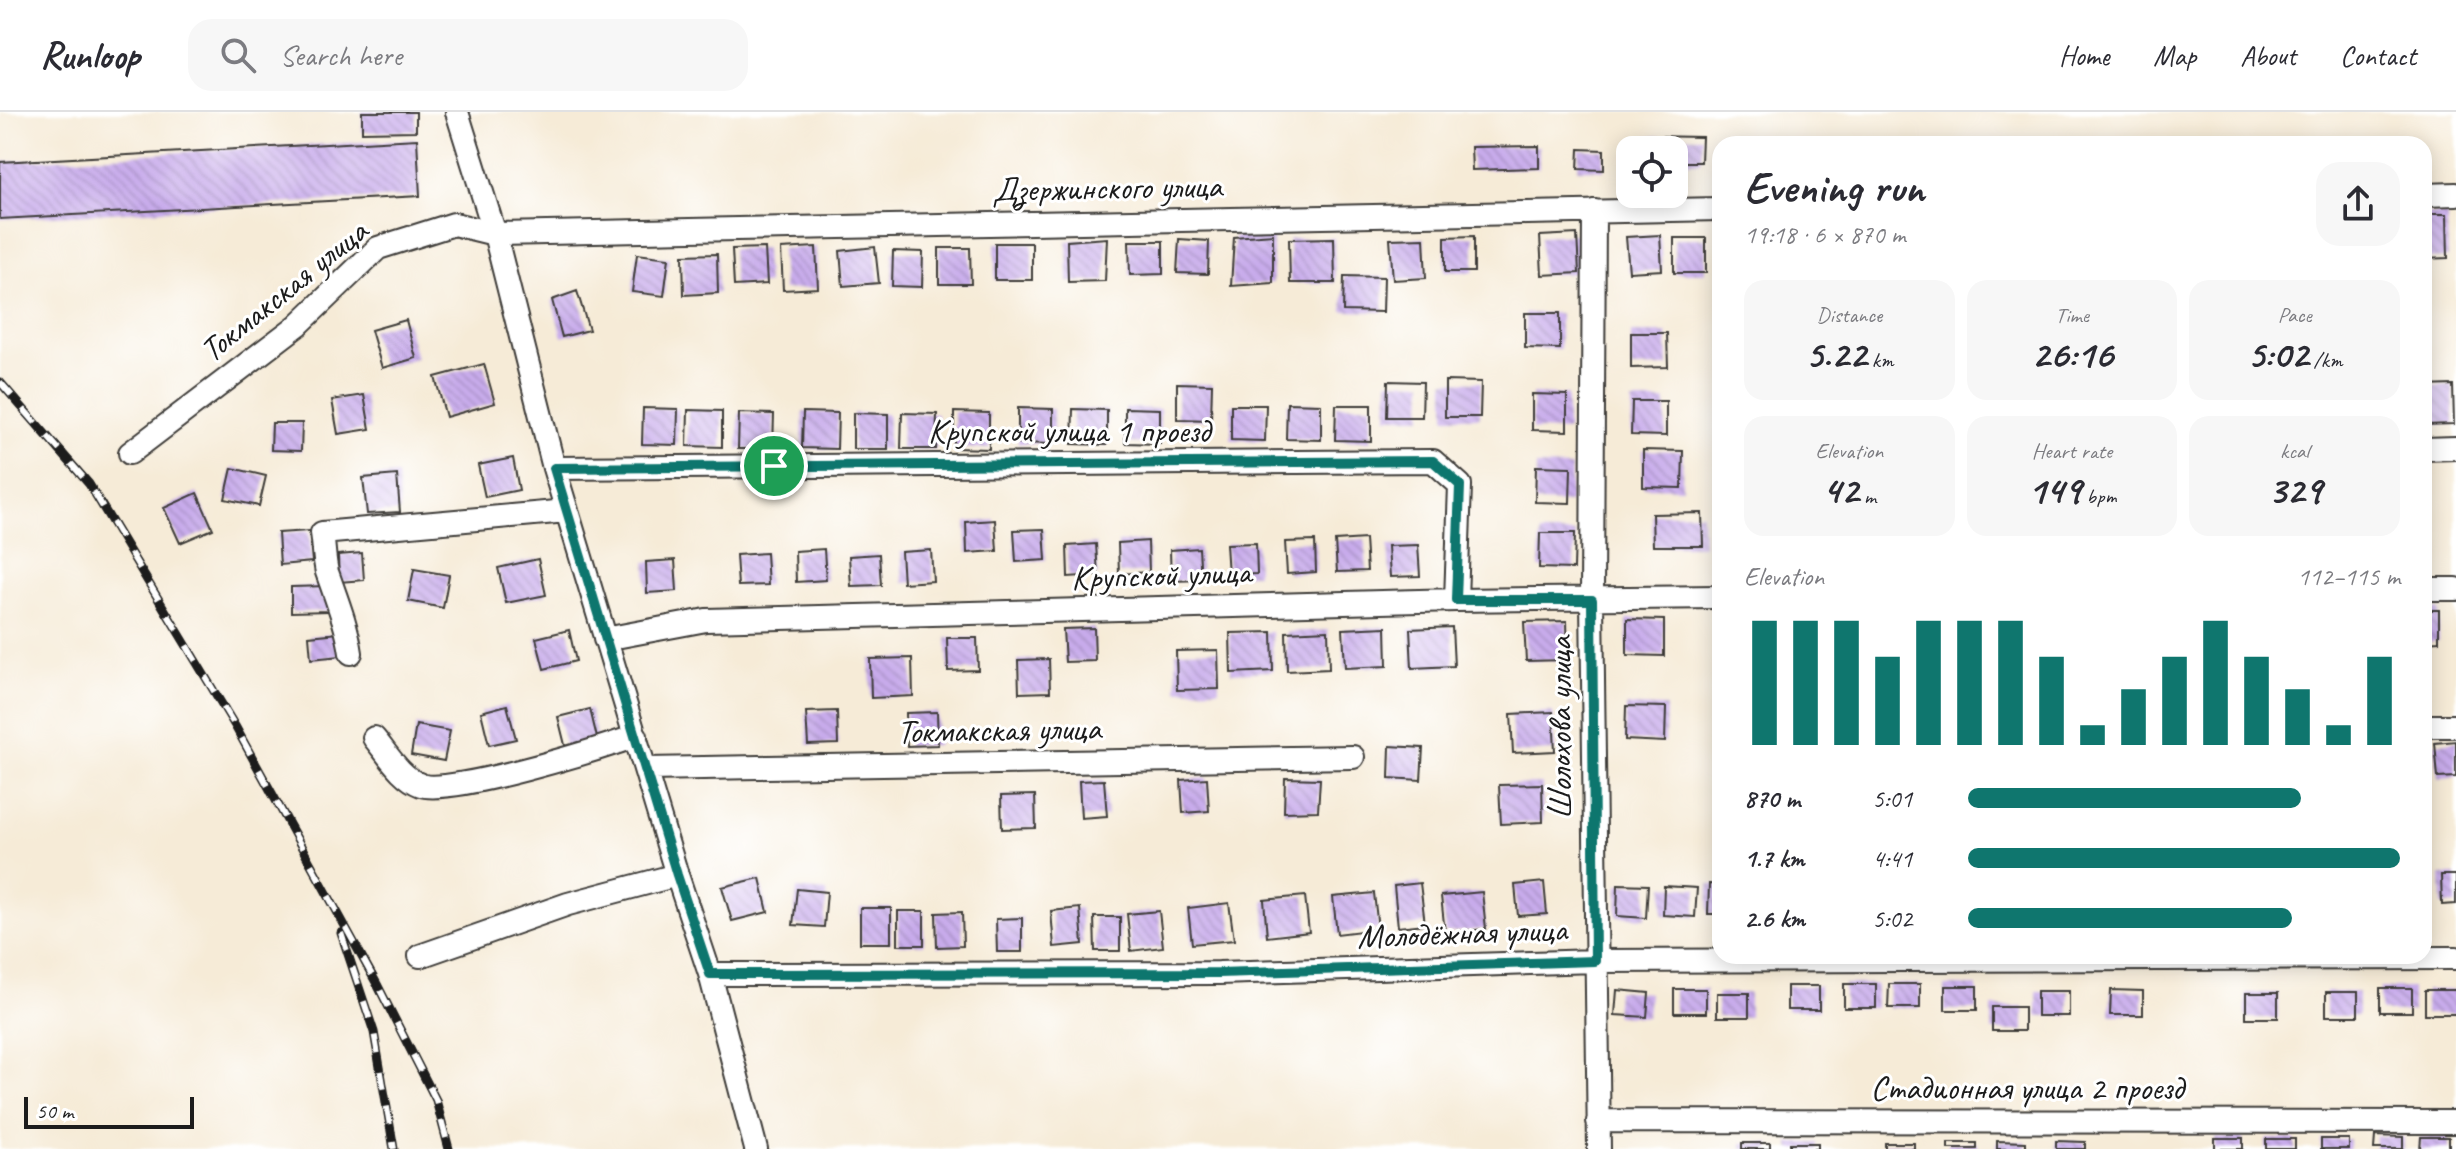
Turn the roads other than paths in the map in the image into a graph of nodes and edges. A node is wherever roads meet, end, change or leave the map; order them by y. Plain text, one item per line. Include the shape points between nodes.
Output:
1 (457, 112) edge
2 (2456, 194) edge
3 (2432, 195) edge
4 (1712, 209) edge
5 (1594, 211) junction
6 (495, 234) junction
7 (2456, 448) edge
8 (2432, 449) edge
9 (130, 453) dead end
10 (554, 468) junction
11 (567, 511) junction
12 (2432, 589) edge
13 (2456, 589) edge
14 (1712, 597) edge
15 (1456, 600) junction
16 (1592, 600) junction
17 (605, 639) junction
18 (351, 653) dead end
19 (2432, 726) edge
20 (2456, 726) edge
21 (636, 736) junction
22 (374, 738) dead end
23 (1353, 757) dead end
24 (647, 769) junction
25 (677, 875) junction
26 (420, 956) dead end
27 (2432, 958) edge
28 (2456, 958) edge
29 (1595, 961) junction
30 (1712, 961) edge
31 (710, 974) junction
32 (1598, 1121) junction
33 (2456, 1122) edge
34 (756, 1149) edge
35 (1599, 1149) edge

1 - 6 street
2 - 3 street
4 - 5 street, Дзержинского улица
5 - 6 street, Дзержинского улица
5 - 16 street, Шолохова улица
6 - 9 street, Токмакская улица via 454,224 378,248 298,325
6 - 10 street
7 - 8 street
10 - 11 street
10 - 15 street, Крупской улица 1 проезд via 1433,461 1460,485
11 - 17 street
11 - 18 street via 322,533 327,571
12 - 13 street
14 - 16 street, Крупской улица
15 - 16 street, Крупской улица
15 - 17 street, Крупской улица via 706,620
16 - 29 street, Шолохова улица
17 - 21 street
19 - 20 street
21 - 22 street via 503,776 423,787 406,776
21 - 24 street
23 - 24 street, Токмакская улица
24 - 25 street
25 - 26 street via 568,904
25 - 31 street
27 - 28 street, Молодёжная улица
29 - 30 street, Молодёжная улица
29 - 31 street, Молодёжная улица via 1219,973
29 - 32 street, Шолохова улица
31 - 34 street
32 - 33 street, Стадионная улица 2 проезд
32 - 35 street, Шолохова улица

